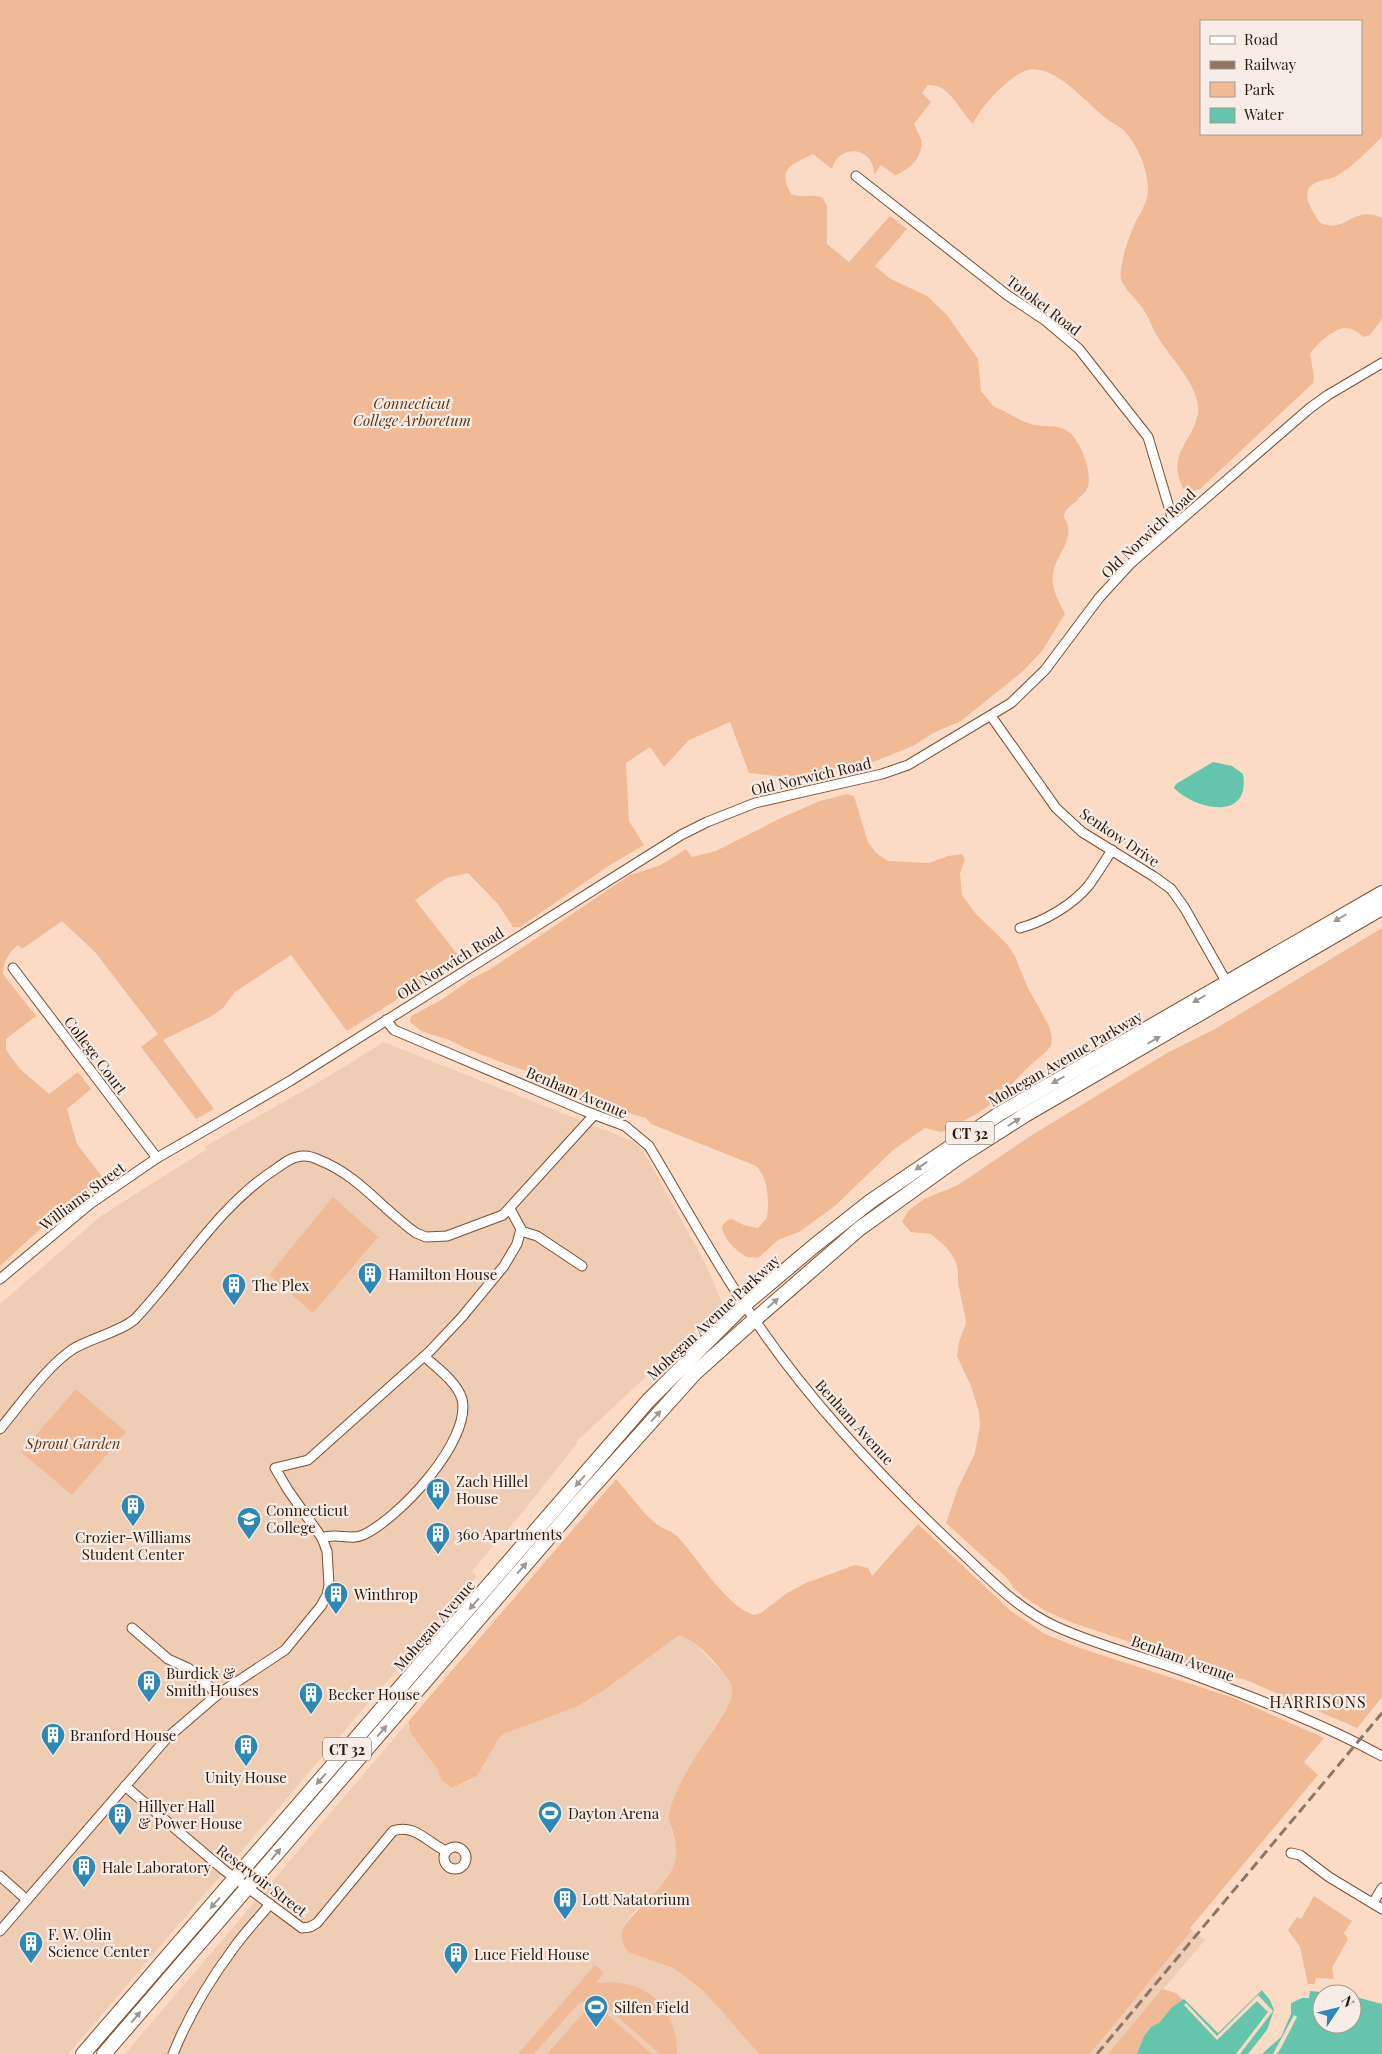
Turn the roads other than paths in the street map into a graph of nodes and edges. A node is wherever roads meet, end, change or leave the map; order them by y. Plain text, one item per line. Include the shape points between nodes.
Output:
1 (856, 176) dead end
2 (1382, 363) edge
3 (1174, 524) junction
4 (991, 716) junction
5 (1112, 850) junction
6 (1382, 893) edge
7 (1382, 908) edge
8 (1020, 928) dead end
9 (13, 968) dead end
10 (1228, 983) junction
11 (386, 1020) junction
12 (594, 1114) junction
13 (185, 1140) joint
14 (157, 1158) junction
15 (510, 1209) junction
16 (521, 1231) junction
17 (582, 1266) dead end
18 (0, 1279) edge
19 (744, 1305) junction
20 (754, 1320) junction
21 (425, 1357) junction
22 (0, 1429) edge
23 (618, 1448) junction
24 (322, 1538) junction
25 (132, 1628) dead end
26 (217, 1695) junction
27 (1382, 1756) edge
28 (125, 1786) junction
29 (446, 1851) dead end
30 (1291, 1853) dead end
31 (0, 1876) edge
32 (236, 1879) junction
33 (249, 1888) junction
34 (1382, 1888) edge
35 (27, 1900) junction
36 (1373, 1903) junction
37 (270, 1904) junction
38 (1382, 1909) edge
39 (0, 1931) edge
40 (83, 2054) edge
41 (104, 2054) edge
42 (173, 2054) edge

1 - 3 street, Totoket Road via 1078,349 1148,437
2 - 3 street, Old Norwich Road via 1310,408
3 - 4 street, Old Norwich Road via 1099,598 1045,670
4 - 5 street, Senkow Drive via 1056,808 1082,832
4 - 11 street, Old Norwich Road via 908,765 882,774 754,803 681,835
5 - 8 street via 1088,886 1062,908 1036,924
5 - 10 street, Senkow Drive via 1171,889
6 -> 10 highway, Mohegan Avenue Parkway / CT 32
20 -> 7 highway, Mohegan Avenue Parkway / CT 32 via 859,1229 959,1156
9 - 14 street, College Court
10 -> 19 highway, Mohegan Avenue Parkway / CT 32 via 1000,1114 941,1153 871,1200
11 - 12 street, Benham Avenue via 394,1030
11 - 13 street, Old Norwich Road via 290,1081
12 - 15 street
12 - 19 street, Benham Avenue via 626,1126 649,1146
13 - 14 street, Williams Street
14 - 18 street, Williams Street via 90,1204
15 - 16 street
15 - 22 street via 461,1232 439,1237 424,1236 406,1226 345,1172 318,1159 293,1158 271,1171 224,1212 137,1318 87,1342 61,1359
16 - 17 street via 536,1235
16 - 21 street via 512,1254 493,1281
19 - 20 street, Benham Avenue
19 - 23 highway, Mohegan Avenue Parkway / CT 32 via 648,1401
23 -> 20 highway, Mohegan Avenue Parkway / CT 32
20 - 27 street, Benham Avenue via 830,1419 933,1526 999,1588 1030,1611 1053,1626 1191,1674 1305,1720
21 - 24 street via 453,1384 462,1400 458,1429 448,1452 390,1518 356,1538 332,1535
21 - 24 street via 308,1460 275,1468
23 -> 32 highway, Mohegan Avenue / CT 32
33 -> 23 highway, Mohegan Avenue / CT 32
24 - 26 street via 330,1580 322,1606 285,1650
25 - 26 street via 168,1659 188,1668
26 - 28 street via 167,1738
28 - 32 street, Reservoir Street
28 - 35 street
29 - 37 street, Reservoir Street via 410,1829 388,1835 312,1927 298,1926
30 - 36 street via 1300,1855
31 - 35 street
32 - 33 street, Reservoir Street
32 -> 40 highway, Mohegan Avenue / CT 32
33 - 37 street, Reservoir Street
41 -> 33 highway, Mohegan Avenue / CT 32
34 - 36 street
35 - 39 street
36 - 38 street
37 - 42 street via 219,1969 184,2028

